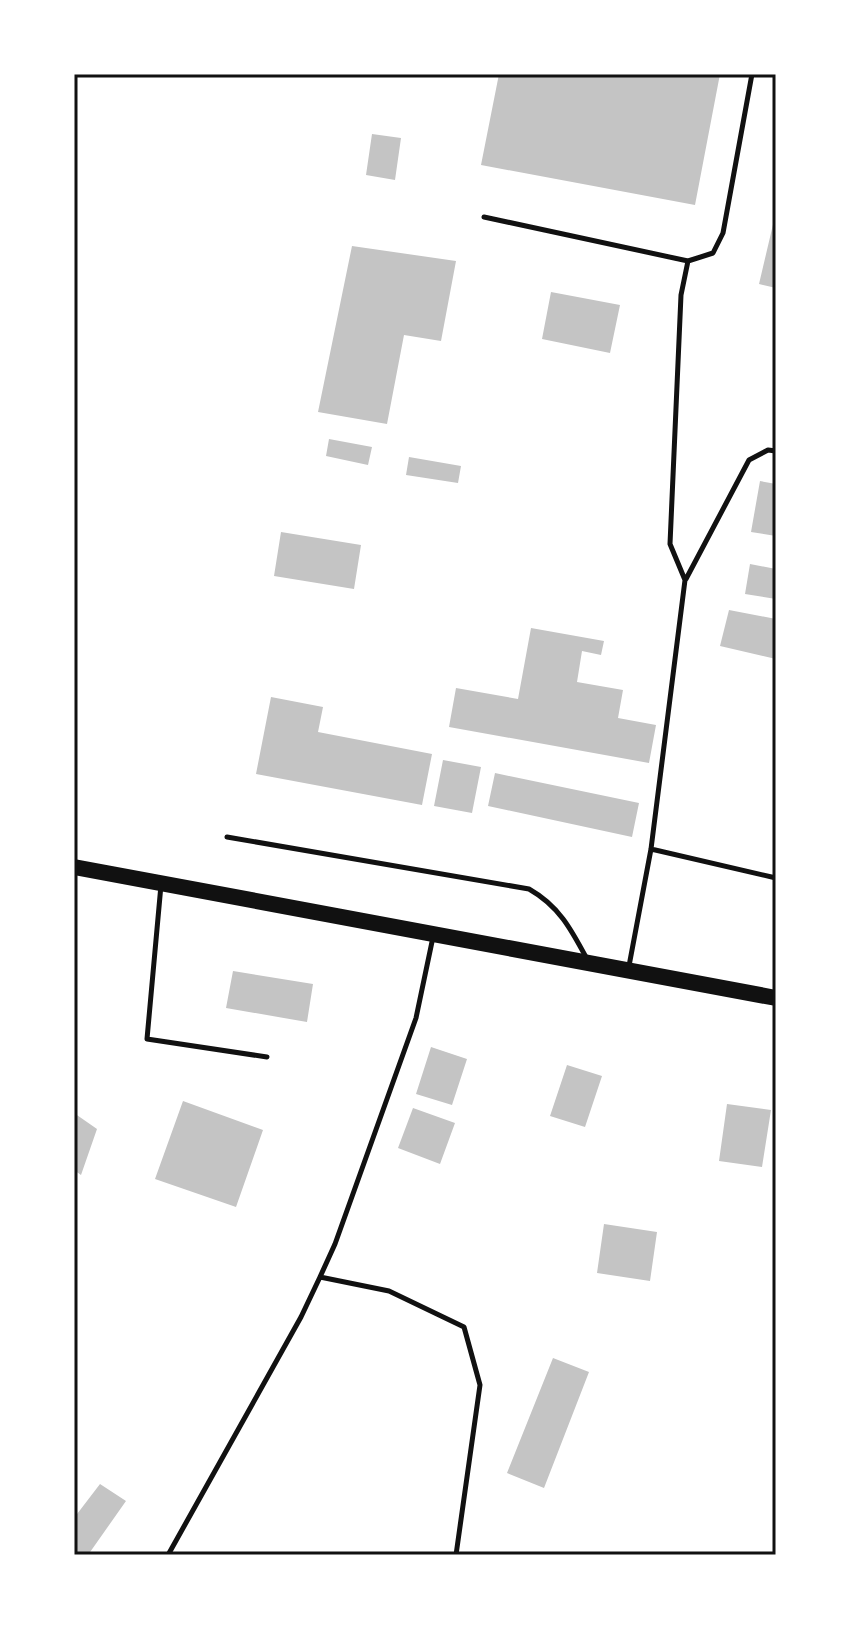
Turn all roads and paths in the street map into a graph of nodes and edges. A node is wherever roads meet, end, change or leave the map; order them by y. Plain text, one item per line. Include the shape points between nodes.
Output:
1 (752, 74) edge
2 (484, 217) dead end
3 (688, 261) junction
4 (776, 451) edge
5 (685, 580) junction
6 (227, 837) dead end
7 (651, 849) junction
8 (74, 867) edge
9 (776, 878) edge
10 (161, 882) junction
11 (434, 934) junction
12 (590, 963) junction
13 (628, 971) junction
14 (776, 998) edge
15 (267, 1057) dead end
16 (320, 1277) junction
17 (168, 1555) edge
18 (456, 1555) edge

1 - 3 lane via 723,233 713,253
2 - 3 lane
3 - 5 lane via 681,295 670,544
4 - 5 lane via 749,460
5 - 7 lane
6 - 12 lane via 529,889 567,920
7 - 9 lane
7 - 13 lane
8 - 10 main road
10 - 11 main road
10 - 15 lane via 147,1039
11 - 12 main road
11 - 16 lane via 416,1018
12 - 13 main road
13 - 14 main road
16 - 17 lane
16 - 18 lane via 389,1291 464,1327 480,1385

